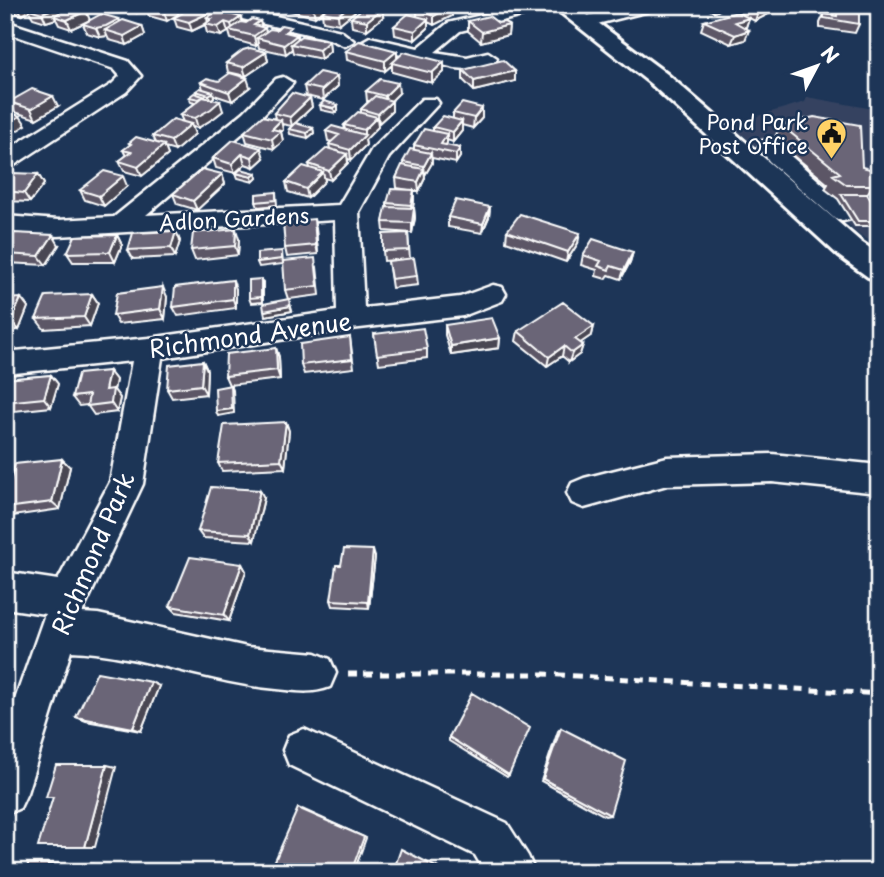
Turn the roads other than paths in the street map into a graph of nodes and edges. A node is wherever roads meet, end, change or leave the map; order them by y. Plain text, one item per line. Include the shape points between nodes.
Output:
1 (205, 5) edge
2 (545, 5) edge
3 (561, 5) edge
4 (652, 5) edge
5 (242, 9) edge
6 (585, 22) junction
7 (5, 26) edge
8 (345, 41) dead end
9 (370, 42) edge
10 (422, 54) junction
11 (488, 58) dead end
12 (283, 83) dead end
13 (429, 103) dead end
14 (748, 142) junction
15 (5, 162) edge
16 (347, 212) junction
17 (843, 217) junction
18 (5, 224) edge
19 (121, 224) junction
20 (879, 269) edge
21 (493, 295) dead end
22 (351, 318) junction
23 (149, 349) junction
24 (5, 363) edge
25 (879, 479) edge
26 (584, 493) dead end
27 (5, 590) edge
28 (63, 615) junction
29 (316, 673) road end
30 (304, 750) dead end
31 (5, 793) edge
32 (512, 872) edge

1 - 5 street
2 - 10 street via 454,27
3 - 6 main road
4 - 6 street
5 - 8 street
6 - 14 main road
7 - 15 street via 121,65 131,76
9 - 10 street
10 - 11 street via 467,63
12 - 19 street, Adlon Gardens via 251,116
13 - 16 street via 380,154
14 - 17 main road
14 - 17 street via 770,146
16 - 19 street, Adlon Gardens
16 - 22 street
17 - 20 main road via 850,249
18 - 19 street, Adlon Gardens via 58,228
21 - 22 street, Richmond Avenue via 463,306
22 - 23 street, Richmond Avenue
23 - 24 street, Richmond Avenue
23 - 28 street, Richmond Park via 126,484
25 - 26 street via 772,468 667,471
27 - 28 street
28 - 29 street via 98,633 247,667
28 - 31 street, Richmond Park
30 - 32 street via 491,839

